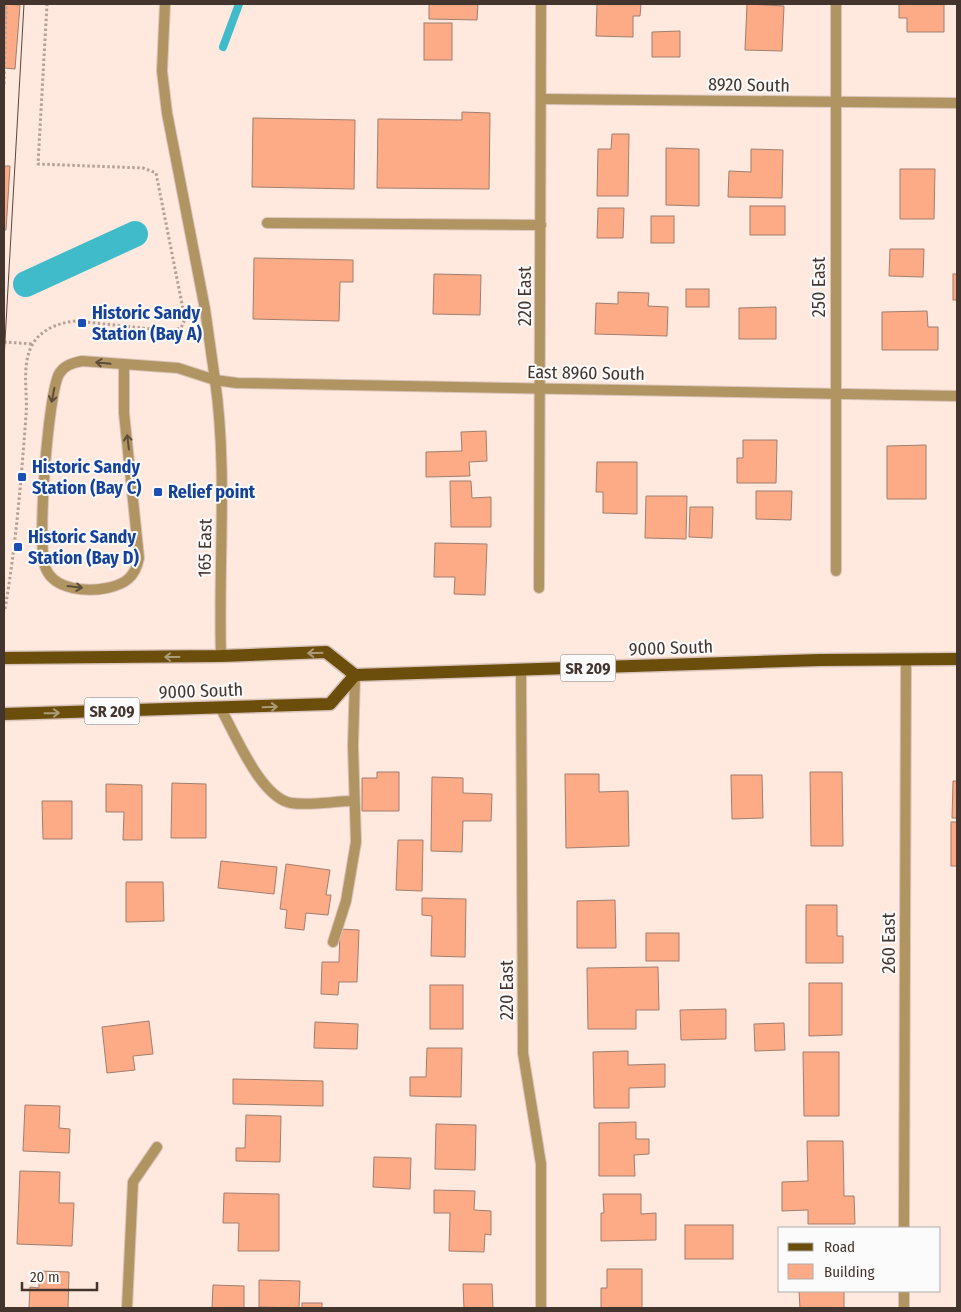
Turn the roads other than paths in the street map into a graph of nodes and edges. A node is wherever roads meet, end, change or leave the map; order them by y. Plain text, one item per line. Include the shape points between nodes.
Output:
1 (165, 4) edge
2 (541, 4) edge
3 (836, 4) edge
4 (541, 99) junction
5 (836, 102) junction
6 (957, 103) edge
7 (266, 223) dead end
8 (541, 225) junction
9 (124, 366) junction
10 (215, 380) junction
11 (541, 388) junction
12 (835, 395) junction
13 (957, 396) edge
14 (836, 571) dead end
15 (539, 588) dead end
16 (221, 656) junction
17 (4, 658) edge
18 (906, 659) junction
19 (957, 659) edge
20 (521, 670) junction
21 (355, 675) junction
22 (221, 709) junction
23 (4, 714) edge
24 (354, 801) junction
25 (333, 942) dead end
26 (157, 1147) dead end
27 (904, 1227) edge
28 (904, 1292) edge
29 (127, 1308) edge
30 (541, 1308) edge
31 (904, 1308) edge

1 - 10 street, 165 East via 162,71 167,113 205,309
2 - 4 street, 220 East
3 - 5 street, 250 East
4 - 5 street, 8920 South
4 - 8 street, 220 East
5 - 6 street, 8920 South
5 - 12 street, 250 East
7 - 8 street
8 - 11 street, 220 East
9 -> 9 street, East 8960 South via 82,361 69,364 60,373 54,389 42,558 46,570 61,585 102,589 130,580 136,571 139,558 124,413
9 - 10 street, East 8960 South via 178,368
10 - 11 street, East 8960 South
10 - 16 street, 165 East via 220,414 222,486
11 - 12 street, East 8960 South
11 - 15 street, 220 East
12 - 13 street, East 8960 South
12 - 14 street, 250 East
16 -> 17 main road, 9000 South
21 -> 16 main road, 9000 South via 326,652
18 - 19 main road, 9000 South / SR 209
18 - 20 main road, 9000 South / SR 209
18 - 27 street, 260 East
20 - 21 main road, 9000 South / SR 209
20 - 30 street, 220 East via 523,1053 541,1164
22 -> 21 main road, 9000 South / SR 209 via 330,704
21 - 24 street
23 -> 22 main road, 9000 South / SR 209
22 - 24 street via 252,769 266,787 290,803
24 - 25 street via 356,842 346,900
26 - 29 street via 133,1182
28 - 31 street

